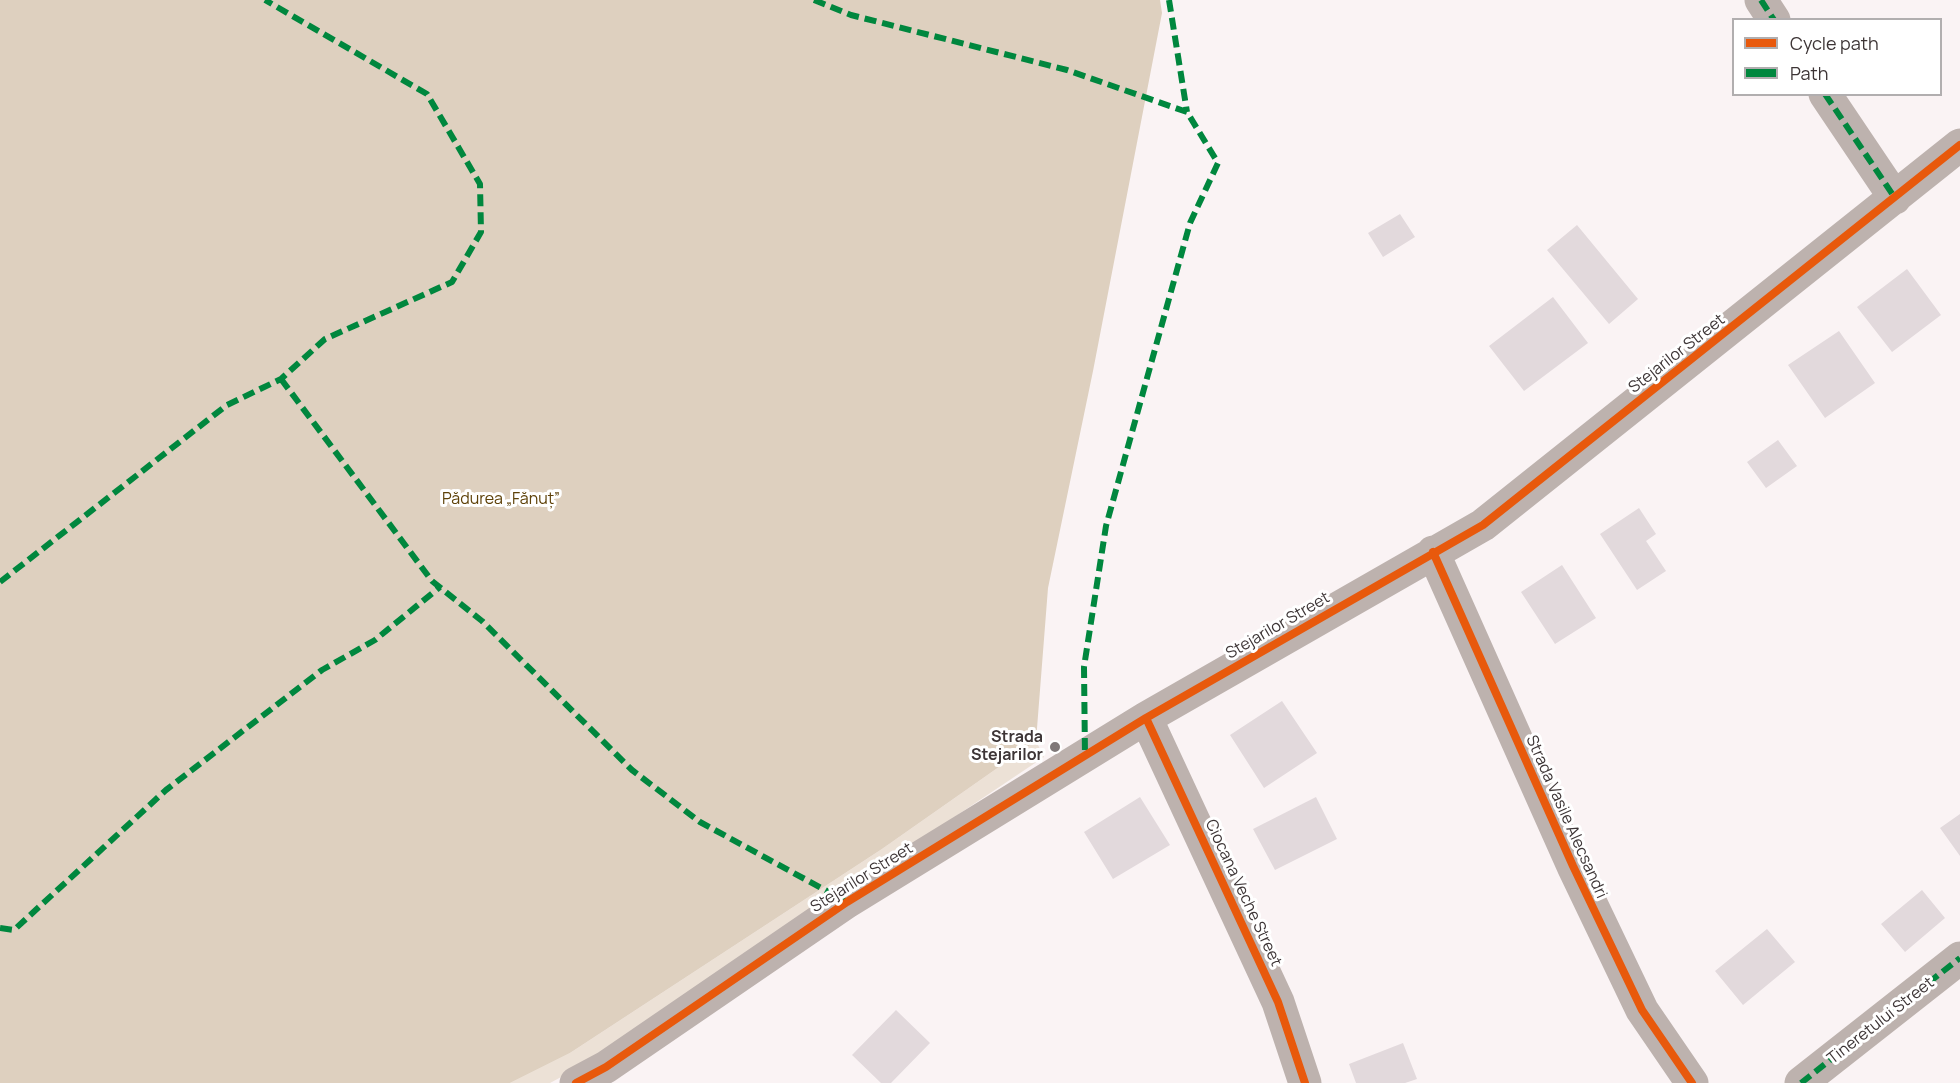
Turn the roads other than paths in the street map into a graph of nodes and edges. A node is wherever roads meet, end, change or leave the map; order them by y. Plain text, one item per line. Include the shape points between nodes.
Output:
1 (1761, 0) edge
2 (1773, 18) edge
3 (1826, 96) edge
4 (1960, 146) edge
5 (1895, 198) junction
6 (1433, 552) junction
7 (1146, 718) junction
8 (1960, 958) edge
9 (576, 1083) edge
10 (1305, 1083) edge
11 (1692, 1083) edge
12 (1801, 1083) edge

1 - 2 street
3 - 5 street
4 - 5 street, Stejarilor Street
5 - 6 street, Stejarilor Street via 1483,525
6 - 7 street, Stejarilor Street
6 - 11 street, Strada Vasile Alecsandri via 1642,1010
7 - 9 street, Stejarilor Street via 847,902 606,1067
7 - 10 street, Ciocana Veche Street via 1278,1002
8 - 12 street, Tineretului Street

